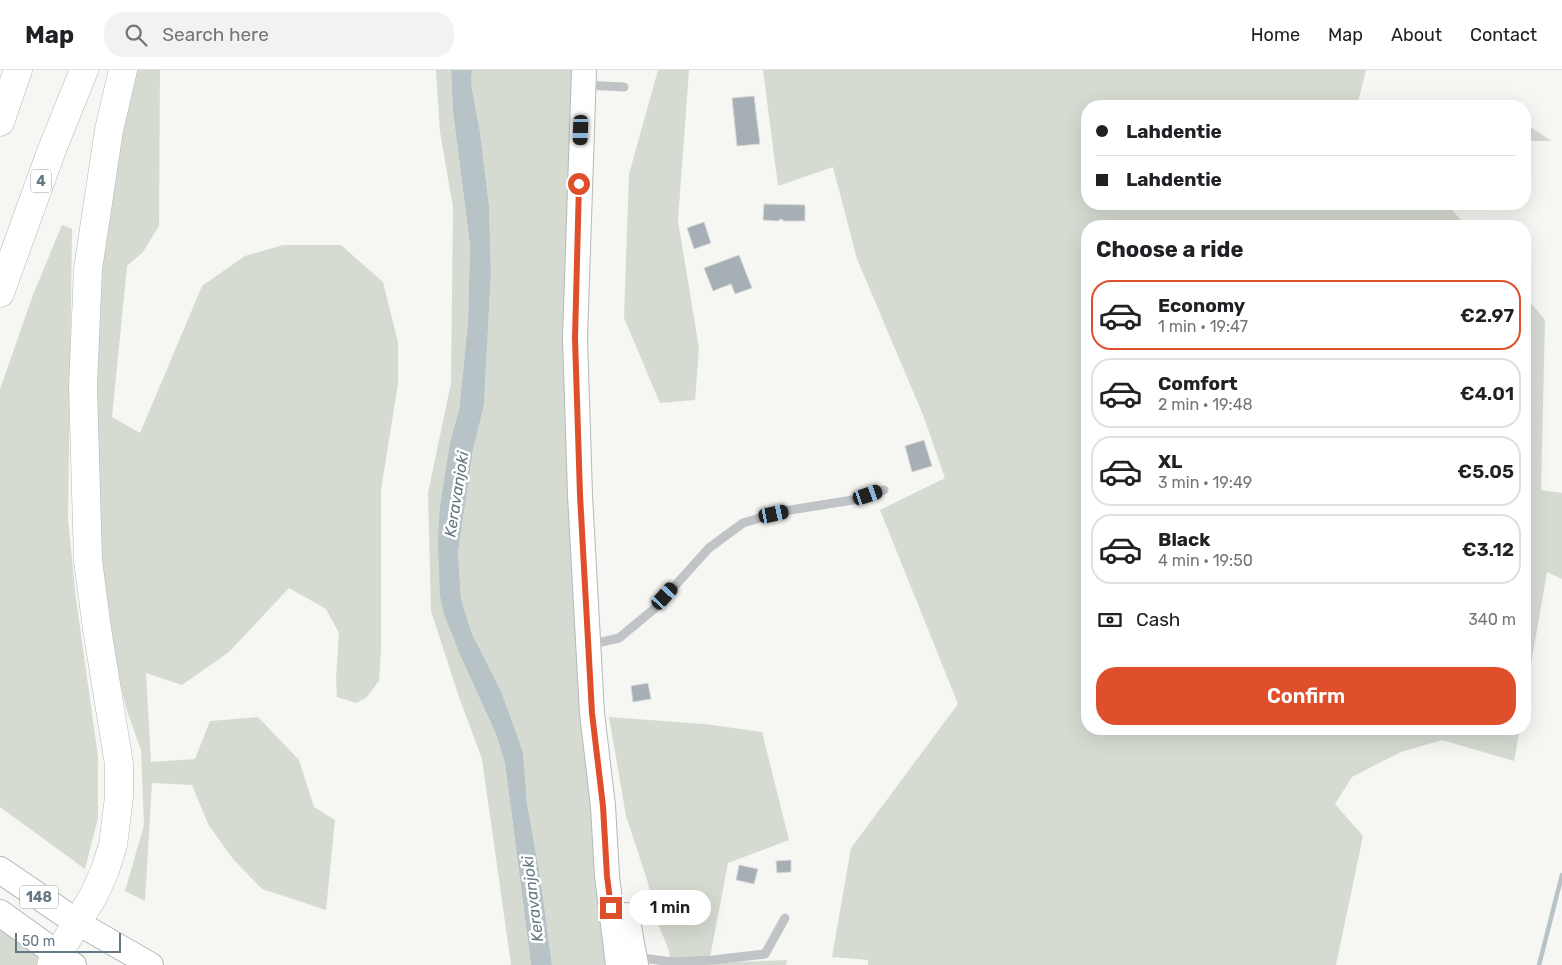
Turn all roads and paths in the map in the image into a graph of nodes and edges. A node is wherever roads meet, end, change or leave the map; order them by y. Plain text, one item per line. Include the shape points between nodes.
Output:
1 (18, 70) edge
2 (84, 70) edge
3 (123, 70) edge
4 (583, 78) edge
5 (624, 86) dead end
6 (0, 122) edge
7 (0, 293) edge
8 (884, 490) dead end
9 (588, 645) junction
10 (0, 870) edge
11 (0, 914) edge
12 (786, 918) dead end
13 (78, 922) junction
14 (61, 961) edge
15 (626, 961) edge
16 (151, 965) edge

1 - 6 highway
2 - 7 highway, 4
3 - 13 highway via 109,130 88,268 83,386 88,560 119,764 119,797 113,844 105,870
4 - 5 lane
4 - 9 main road via 575,338
8 - 9 lane via 853,500 784,511 743,523 709,548 654,608 619,638
9 - 15 main road via 607,876
10 - 13 main road, 148
11 - 14 main road, 148
12 - 15 lane via 765,954 713,960
13 - 14 highway
13 - 16 main road, 148

